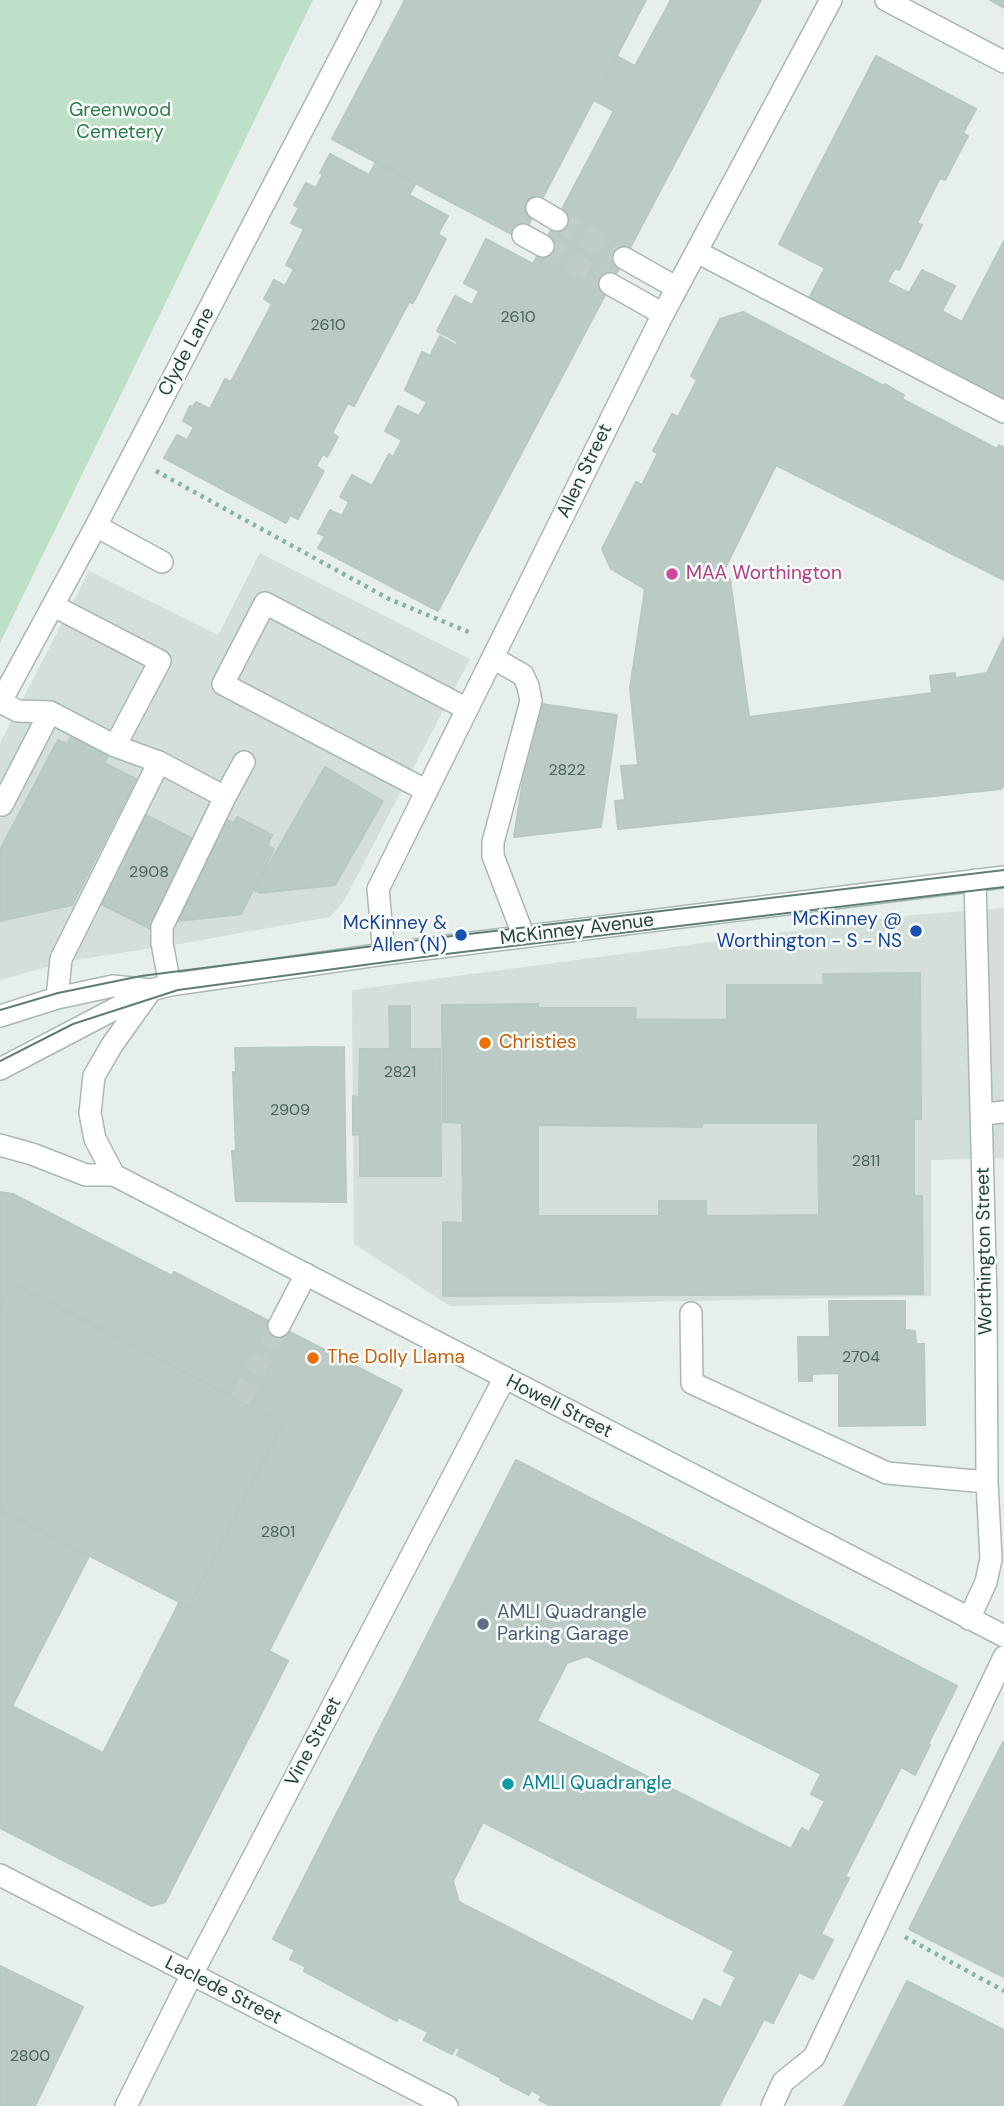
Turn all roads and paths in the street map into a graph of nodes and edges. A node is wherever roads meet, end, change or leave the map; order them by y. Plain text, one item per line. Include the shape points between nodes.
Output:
1 (370, 0) edge
2 (831, 0) edge
3 (886, 0) edge
4 (1004, 62) edge
5 (537, 208) dead end
6 (557, 220) tunnel mouth
7 (523, 235) dead end
8 (543, 246) tunnel mouth
9 (697, 252) junction
10 (624, 258) tunnel mouth
11 (610, 284) tunnel mouth
12 (677, 288) junction
13 (663, 314) junction
14 (1004, 412) edge
15 (148, 467) dead end
16 (96, 526) junction
17 (162, 562) dead end
18 (54, 606) junction
19 (472, 634) dead end
20 (493, 658) junction
21 (0, 703) edge
22 (467, 709) junction
23 (50, 712) junction
24 (115, 746) junction
25 (159, 762) junction
26 (244, 762) dead end
27 (427, 790) junction
28 (225, 796) junction
29 (0, 804) edge
30 (1004, 877) edge
31 (975, 880) junction
32 (524, 937) junction
33 (384, 954) junction
34 (160, 987) junction
35 (57, 998) junction
36 (0, 1016) edge
37 (0, 1069) edge
38 (1004, 1112) edge
39 (982, 1114) junction
40 (0, 1145) edge
41 (114, 1175) junction
42 (306, 1274) junction
43 (995, 1298) edge
44 (691, 1313) dead end
45 (279, 1326) tunnel mouth
46 (504, 1379) junction
47 (987, 1482) junction
48 (969, 1619) junction
49 (1004, 1636) edge
50 (1004, 1657) edge
51 (0, 1875) edge
52 (905, 1937) dead end
53 (191, 1976) junction
54 (1004, 1992) edge
55 (126, 2106) edge
56 (447, 2106) edge
57 (772, 2106) edge

1 - 16 street, Clyde Lane
2 - 9 street, Allen Street
3 - 4 street
5 - 6 street
7 - 8 street
9 - 12 street, Allen Street
9 - 14 street
10 - 12 street
11 - 13 street
12 - 13 street, Allen Street
13 - 20 street, Allen Street
15 - 19 path via 388,599
16 - 17 street
16 - 18 street, Clyde Lane
18 - 21 street, Clyde Lane
18 - 24 street via 160,661
20 - 22 street, Allen Street
20 - 32 street via 523,674 531,701 493,842 493,856
21 - 23 street via 18,711
22 - 27 street, Allen Street
22 - 27 street via 265,603 223,684
23 - 24 street
23 - 29 street
24 - 25 street
25 - 28 street
25 - 35 street via 61,959
26 - 28 street
27 - 33 street, Allen Street via 378,890
28 - 34 street via 162,927
30 - 31 street, McKinney Avenue
31 - 32 street, McKinney Avenue
31 - 39 street, Worthington Street
32 - 33 street, McKinney Avenue
33 - 34 street, McKinney Avenue
34 - 35 street, McKinney Avenue via 113,986
34 - 37 street, McKinney Avenue
34 - 41 street via 112,1045 94,1076 90,1113 95,1139
35 - 36 street, McKinney Avenue
38 - 39 street
39 - 43 street, Worthington Street
40 - 41 street, Howell Street via 86,1175
41 - 42 street, Howell Street
42 - 45 street
42 - 46 street, Howell Street
43 - 47 street, Worthington Street
44 - 47 street via 692,1383 887,1473
46 - 48 street, Howell Street
46 - 53 street, Vine Street
47 - 48 street, Worthington Street via 991,1559
48 - 49 street, Howell Street
50 - 57 street via 814,2057 783,2082
51 - 53 street, Laclede Street
52 - 54 path
53 - 55 street, Vine Street
53 - 56 street, Laclede Street

